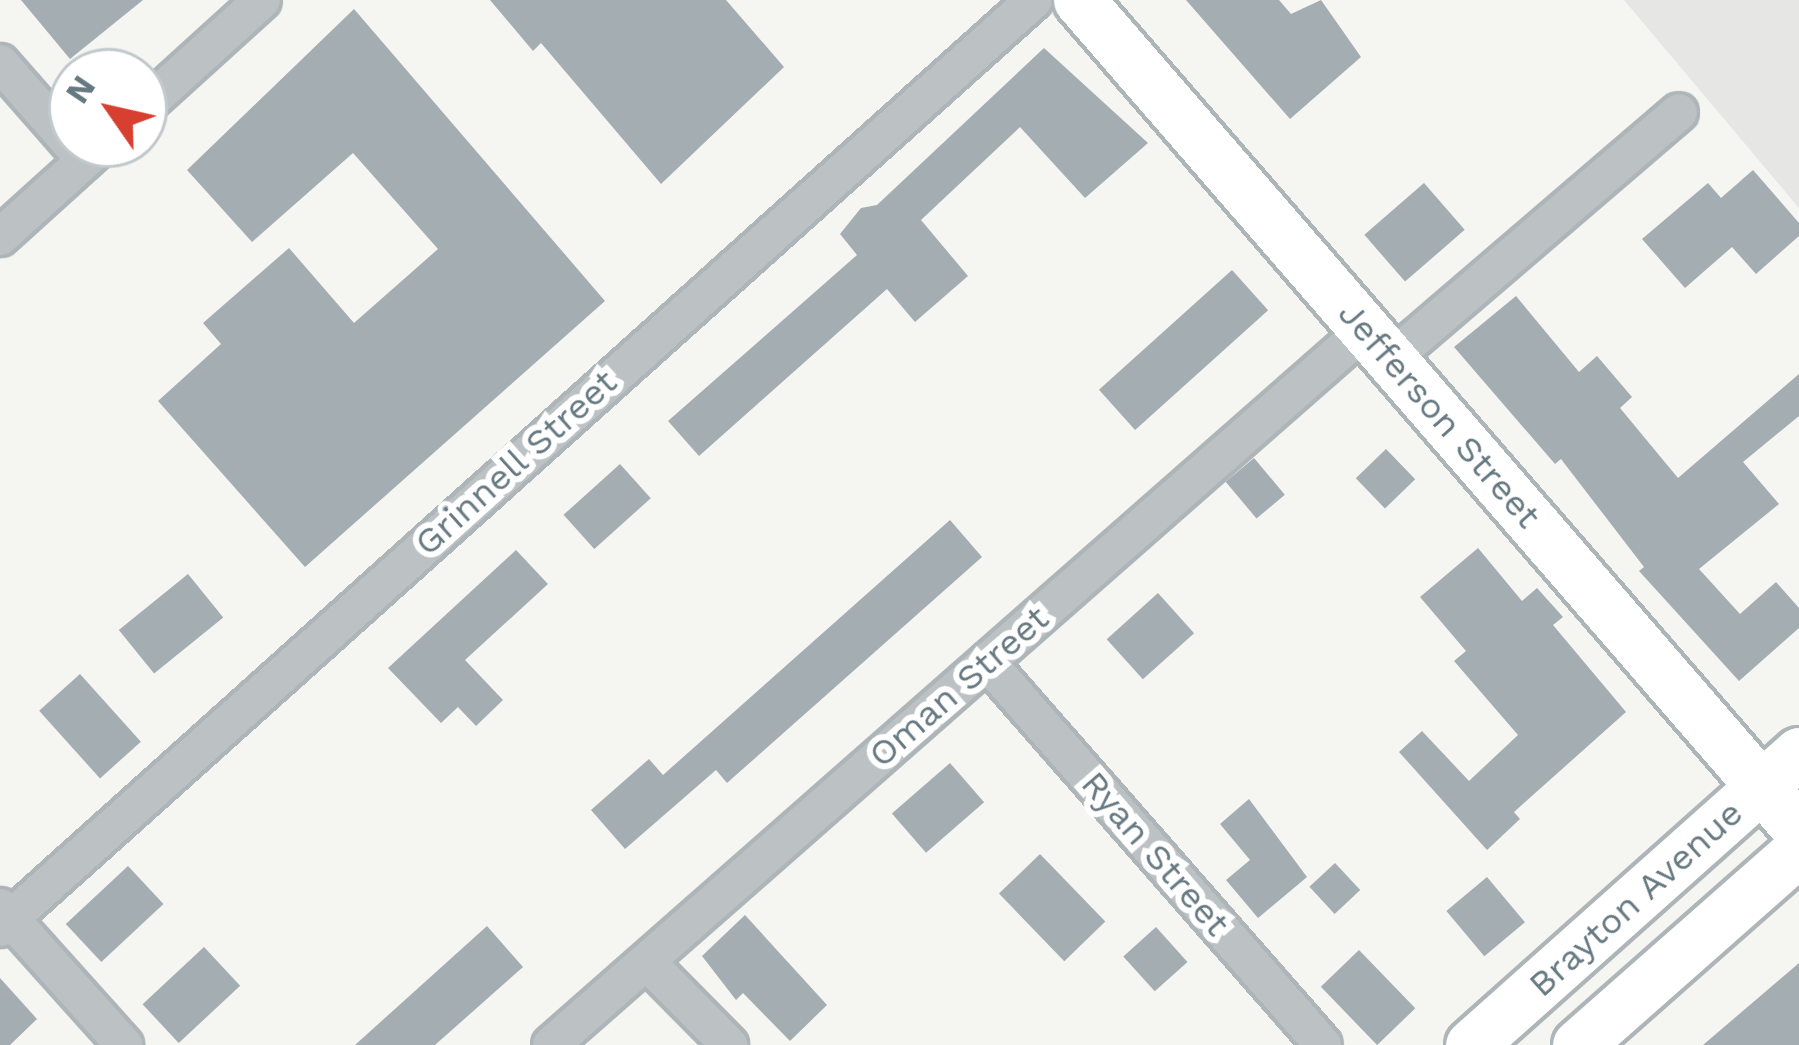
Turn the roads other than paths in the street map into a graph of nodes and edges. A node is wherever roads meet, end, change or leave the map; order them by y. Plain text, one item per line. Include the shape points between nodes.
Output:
1 (262, 0) edge
2 (1034, 0) edge
3 (1079, 0) edge
4 (0, 63) edge
5 (168, 85) edge
6 (48, 108) edge
7 (1679, 112) dead end
8 (76, 168) edge
9 (0, 237) edge
10 (1378, 344) junction
11 (987, 662) junction
12 (1781, 770) edge
13 (1799, 830) edge
14 (1799, 850) edge
15 (3, 918) edge
16 (647, 962) junction
17 (124, 1045) edge
18 (551, 1045) edge
19 (729, 1045) edge
20 (1323, 1045) edge
21 (1472, 1045) edge
22 (1578, 1045) edge

1 - 5 street
2 - 15 street, Grinnell Street
3 - 10 main road, Jefferson Street
4 - 6 street
7 - 10 street, Oman Street
8 - 9 street
10 - 11 street, Oman Street
10 - 12 main road, Jefferson Street
11 - 16 street, Oman Street
11 - 20 street, Ryan Street
12 - 13 main road, Jefferson Street
12 - 21 main road, Brayton Avenue
14 - 22 main road, Brayton Avenue
15 - 17 street
16 - 18 street, Oman Street
16 - 19 street

